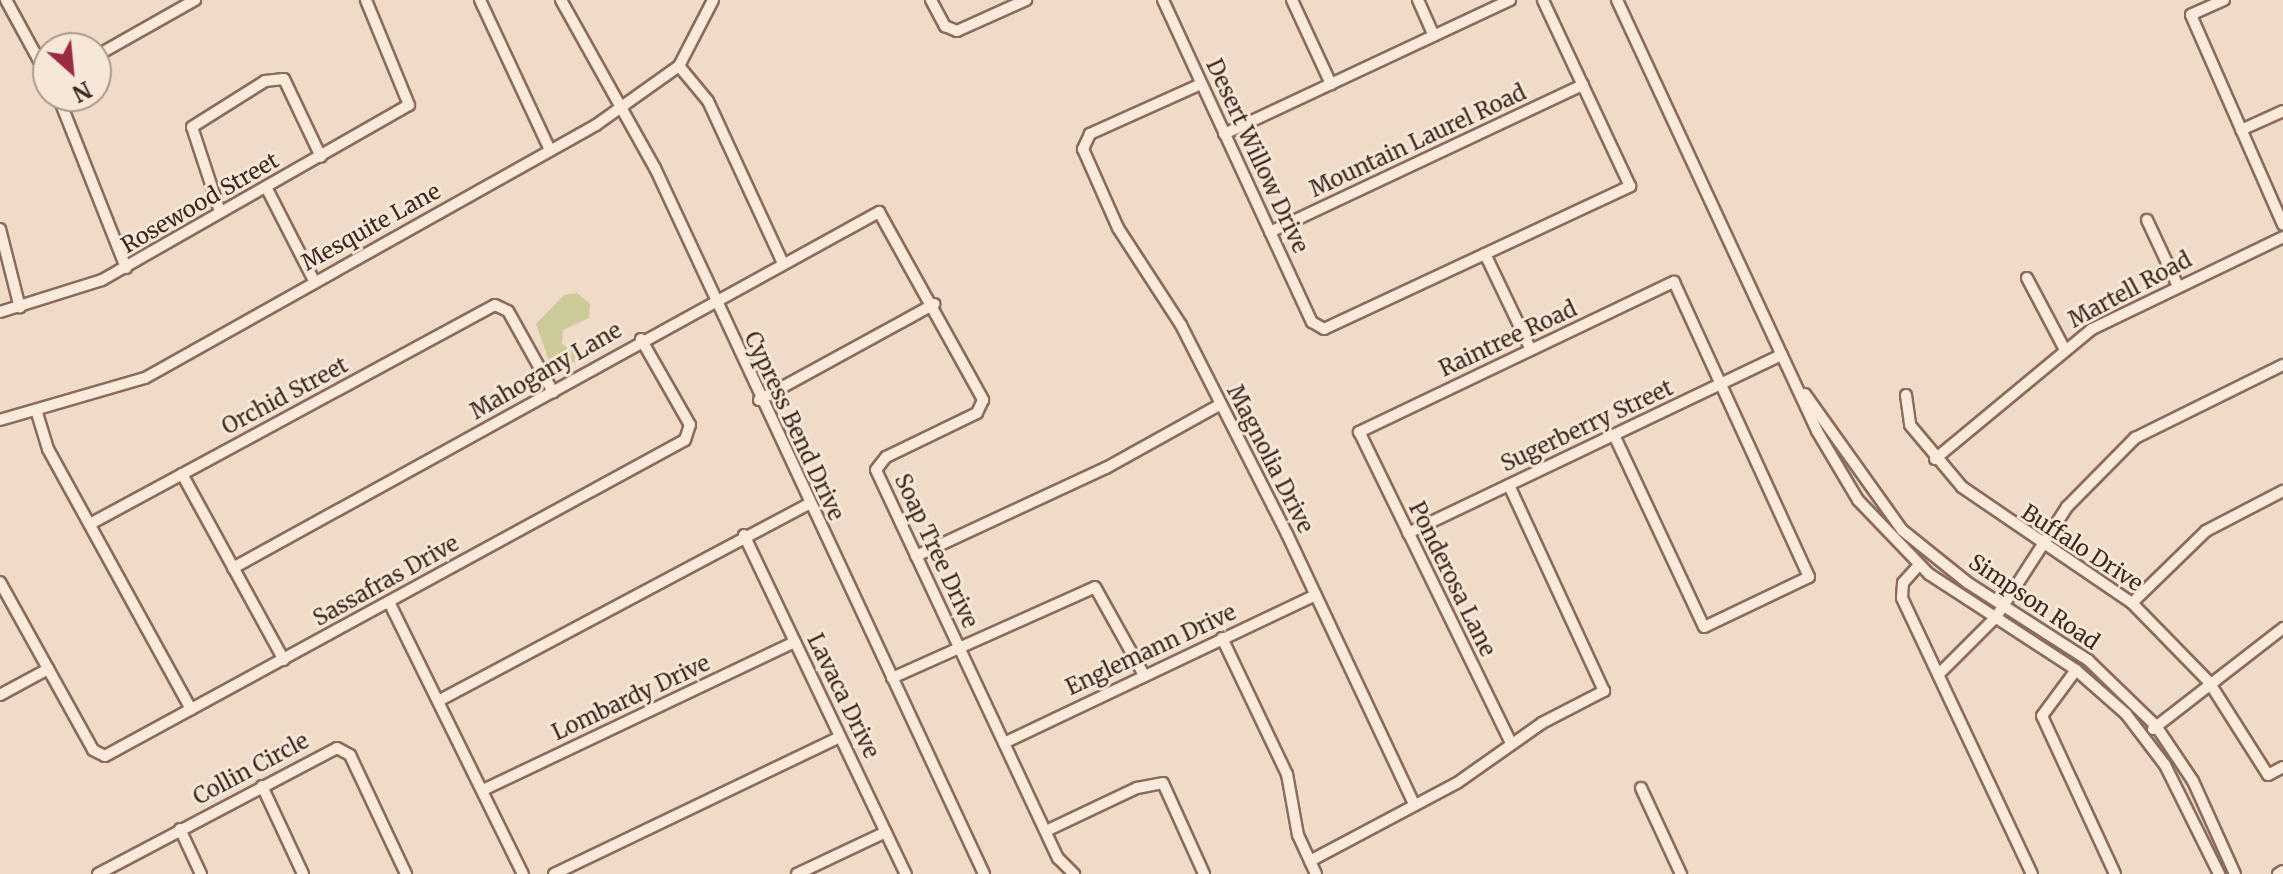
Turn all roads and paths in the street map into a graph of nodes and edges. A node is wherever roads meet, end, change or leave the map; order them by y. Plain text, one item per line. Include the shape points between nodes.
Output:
1 (6, 0) edge
2 (195, 0) edge
3 (366, 0) edge
4 (480, 0) edge
5 (561, 0) edge
6 (713, 0) edge
7 (931, 0) edge
8 (1026, 0) edge
9 (1163, 0) edge
10 (1292, 0) edge
11 (1418, 0) edge
12 (1510, 0) edge
13 (1543, 0) edge
14 (1617, 0) edge
15 (2224, 0) edge
16 (1434, 36) junction
17 (112, 47) edge
18 (32, 48) edge
19 (679, 66) junction
20 (1201, 84) junction
21 (1331, 84) junction
22 (1583, 85) junction
23 (619, 109) junction
24 (2283, 111) edge
25 (64, 112) edge
26 (2241, 130) junction
27 (1224, 134) junction
28 (550, 150) junction
29 (321, 157) junction
30 (266, 187) junction
31 (220, 212) junction
32 (879, 212) joint
33 (2147, 220) dead end
34 (2283, 225) edge
35 (0, 229) edge
36 (1270, 232) junction
37 (2283, 237) edge
38 (1485, 254) junction
39 (783, 263) junction
40 (126, 268) junction
41 (2027, 278) dead end
42 (314, 281) junction
43 (2177, 284) junction
44 (714, 302) junction
45 (934, 304) junction
46 (20, 308) junction
47 (0, 312) edge
48 (641, 339) junction
49 (2064, 348) junction
50 (1531, 350) junction
51 (1782, 355) junction
52 (2283, 365) edge
53 (1792, 376) junction
54 (1721, 385) junction
55 (553, 392) junction
56 (1906, 395) dead end
57 (759, 400) junction
58 (1219, 405) junction
59 (37, 413) junction
60 (0, 420) edge
61 (1359, 432) joint
62 (1614, 435) junction
63 (1935, 459) junction
64 (182, 474) junction
65 (1509, 485) junction
66 (2283, 491) edge
67 (808, 504) junction
68 (90, 524) junction
69 (1408, 533) junction
70 (744, 535) junction
71 (2036, 545) junction
72 (916, 556) junction
73 (1919, 565) junction
74 (233, 568) junction
75 (0, 582) edge
76 (1316, 595) junction
77 (389, 602) junction
78 (2132, 603) junction
79 (2003, 605) junction
80 (1996, 617) junction
81 (2283, 628) edge
82 (1222, 638) junction
83 (795, 642) junction
84 (960, 648) junction
85 (284, 660) junction
86 (48, 669) junction
87 (2076, 670) junction
88 (1939, 674) junction
89 (1144, 675) junction
90 (892, 678) junction
91 (2209, 682) junction
92 (0, 695) edge
93 (442, 699) junction
94 (191, 709) junction
95 (2156, 726) junction
96 (2145, 735) junction
97 (840, 737) junction
98 (1004, 743) junction
99 (1511, 743) junction
100 (2283, 767) edge
101 (262, 786) junction
102 (1641, 788) dead end
103 (483, 790) junction
104 (1414, 804) junction
105 (180, 829) junction
106 (1046, 831) junction
107 (886, 832) junction
108 (1310, 861) junction
109 (2283, 871) edge
110 (99, 874) edge
111 (201, 874) edge
112 (303, 874) edge
113 (406, 874) edge
114 (523, 874) edge
115 (554, 874) edge
116 (797, 874) edge
117 (906, 874) edge
118 (984, 874) edge
119 (1074, 874) edge
120 (1204, 874) edge
121 (1316, 874) edge
122 (1681, 874) edge
123 (2032, 874) edge
124 (2115, 874) edge
125 (2219, 874) edge
126 (2235, 874) edge
127 (2278, 874) edge

1 - 18 street
2 - 17 street
3 - 29 street, Rosewood Street via 409,105
4 - 28 street
5 - 23 street, Cypress Bend Drive
6 - 19 street, Mesquite Lane
7 - 8 street via 948,29
9 - 20 street, Desert Willow Drive
10 - 21 street
11 - 16 street
12 - 16 street
13 - 22 street
14 - 51 street, Simpson Road
15 - 26 street via 2191,15
16 - 21 street
19 - 23 street, Mesquite Lane
19 - 39 street via 708,101
20 - 27 street, Desert Willow Drive
20 - 58 street, Magnolia Drive via 1084,140 1118,228 1176,316
21 - 27 street
22 - 36 street, Mountain Laurel Road
22 - 38 street via 1630,186
23 - 28 street, Mesquite Lane
23 - 44 street, Cypress Bend Drive via 655,168
24 - 26 street
25 - 40 street
26 - 34 street
27 - 36 street, Desert Willow Drive
28 - 42 street, Mesquite Lane
29 - 30 street, Rosewood Street
29 - 31 street via 280,77 192,127
30 - 31 street, Rosewood Street
30 - 42 street
31 - 40 street, Rosewood Street
32 - 39 street, Mahogany Lane
32 - 45 street, Soap Tree Drive
33 - 43 street
35 - 46 street
36 - 38 street, Desert Willow Drive via 1317,327
37 - 43 street, Martell Road
38 - 50 street
39 - 44 street, Mahogany Lane
40 - 46 street, Rosewood Street
41 - 49 street
42 - 59 street, Mesquite Lane via 145,378
43 - 49 street, Martell Road
44 - 48 street, Mahogany Lane
44 - 57 street, Cypress Bend Drive
45 - 57 street
45 - 72 street, Soap Tree Drive via 983,400 970,417 876,466
46 - 47 street, Rosewood Street
48 - 55 street, Mahogany Lane
48 - 77 street, Sassafras Drive via 690,434
49 - 63 street, Martell Road
50 - 54 street, Raintree Road via 1674,282
50 - 61 street, Raintree Road
51 - 53 street, Simpson Road
51 - 54 street, Sugerberry Street
52 - 71 street via 2135,438
53 - 73 street, Simpson Road via 1858,500
53 - 79 street, Simpson Road via 1885,512 1936,560
54 - 62 street, Sugerberry Street
54 - 62 street via 1809,577 1704,627
55 - 64 street, Orchid Street via 500,305
55 - 74 street, Mahogany Lane
56 - 63 street, Buffalo Drive via 1910,425
57 - 67 street, Cypress Bend Drive
58 - 72 street via 1106,468
58 - 76 street, Magnolia Drive
59 - 60 street, Mesquite Lane
59 - 68 street
61 - 69 street, Ponderosa Lane
62 - 65 street, Sugerberry Street
63 - 71 street, Buffalo Drive
64 - 68 street, Orchid Street
64 - 74 street
65 - 69 street, Sugerberry Street
65 - 99 street via 1604,691
66 - 78 street via 2206,531
67 - 70 street
67 - 90 street, Cypress Bend Drive
68 - 94 street
69 - 99 street, Ponderosa Lane
70 - 83 street, Lavaca Drive
70 - 93 street
71 - 78 street, Buffalo Drive
71 - 79 street
72 - 84 street, Soap Tree Drive
73 - 80 street, Simpson Road
73 - 88 street via 1903,583 1902,598
74 - 85 street
75 - 86 street
76 - 82 street, Englemann Drive
76 - 104 street, Magnolia Drive
77 - 85 street, Sassafras Drive
77 - 93 street
78 - 91 street, Buffalo Drive
79 - 80 street
79 - 95 street, Simpson Road via 2088,660
80 - 87 street, Simpson Road
80 - 88 street
81 - 91 street
82 - 89 street, Englemann Drive
82 - 108 street via 1287,774
83 - 97 street, Lavaca Drive
83 - 103 street, Lombardy Drive
84 - 89 street via 1095,587
84 - 90 street
84 - 98 street, Soap Tree Drive
85 - 94 street, Sassafras Drive
86 - 92 street
86 - 94 street, Sassafras Drive via 98,754
87 - 96 street, Simpson Road
87 - 124 street via 2042,716
88 - 123 street
89 - 98 street, Englemann Drive
90 - 118 street, Cypress Bend Drive
91 - 95 street
91 - 100 street, Buffalo Drive via 2268,775
93 - 103 street
95 - 96 street
95 - 126 street, Simpson Road via 2193,781
96 - 125 street, Simpson Road
97 - 107 street, Lavaca Drive
97 - 115 street
98 - 106 street, Soap Tree Drive
99 - 104 street
101 - 105 street, Collin Circle
101 - 112 street
101 - 113 street, Collin Circle via 333,749 345,750
102 - 122 street
103 - 114 street
104 - 108 street
105 - 110 street, Collin Circle
105 - 111 street
106 - 119 street, Soap Tree Drive
106 - 120 street via 1163,783
107 - 116 street
107 - 117 street, Lavaca Drive
108 - 121 street
109 - 127 street

